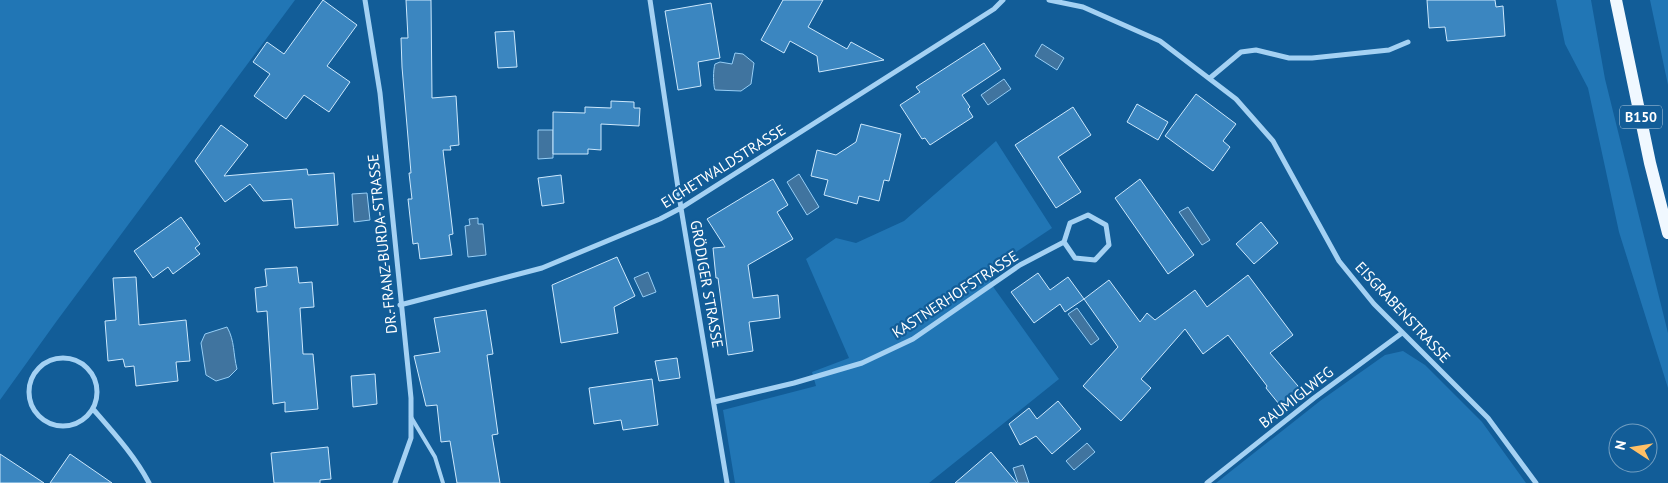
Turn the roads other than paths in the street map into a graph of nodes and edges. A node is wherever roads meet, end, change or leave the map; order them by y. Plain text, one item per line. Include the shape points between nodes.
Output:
1 (365, 0) edge
2 (650, 0) edge
3 (1003, 0) edge
4 (1049, 0) edge
5 (1616, 0) edge
6 (1066, 2) edge
7 (1408, 42) dead end
8 (1210, 78) junction
9 (681, 208) junction
10 (1668, 234) edge
11 (1064, 242) junction
12 (400, 305) junction
13 (1402, 333) junction
14 (714, 402) junction
15 (93, 409) junction
16 (411, 417) junction
17 (149, 483) edge
18 (395, 483) edge
19 (443, 483) edge
20 (727, 483) edge
21 (1207, 483) edge
22 (1536, 483) edge

1 - 12 street, DR.-FRANZ-BURDA-STRASSE via 380,93
2 - 9 street, GRÖDIGER STRASSE
3 - 9 street, EICHETWALDSTRASSE via 994,9
4 - 6 street, EISGRABENSTRASSE
5 - 10 main road, B150
6 - 8 street, EISGRABENSTRASSE via 1160,41
7 - 8 street via 1389,50 1312,58 1289,58 1256,50 1241,52
8 - 13 street, EISGRABENSTRASSE via 1236,99 1273,141 1339,261
9 - 12 street, EICHETWALDSTRASSE via 542,268
9 - 14 street, GRÖDIGER STRASSE
11 - 11 street via 1076,258 1095,260 1109,245 1106,225 1088,216 1070,223
11 - 14 street, KASTNERHOFSTRASSE via 1020,266 913,339 862,363
12 - 16 street, DR.-FRANZ-BURDA-STRASSE
13 - 21 street, BAUMIGLWEG
13 - 22 street, EISGRABENSTRASSE via 1488,418
14 - 20 street, GRÖDIGER STRASSE
15 - 15 street via 97,383 88,368 79,361 55,358 34,374 29,394 32,405 39,416 52,424 75,424
15 - 17 street
16 - 18 street, DR.-FRANZ-BURDA-STRASSE via 412,438
16 - 19 lane via 435,457

